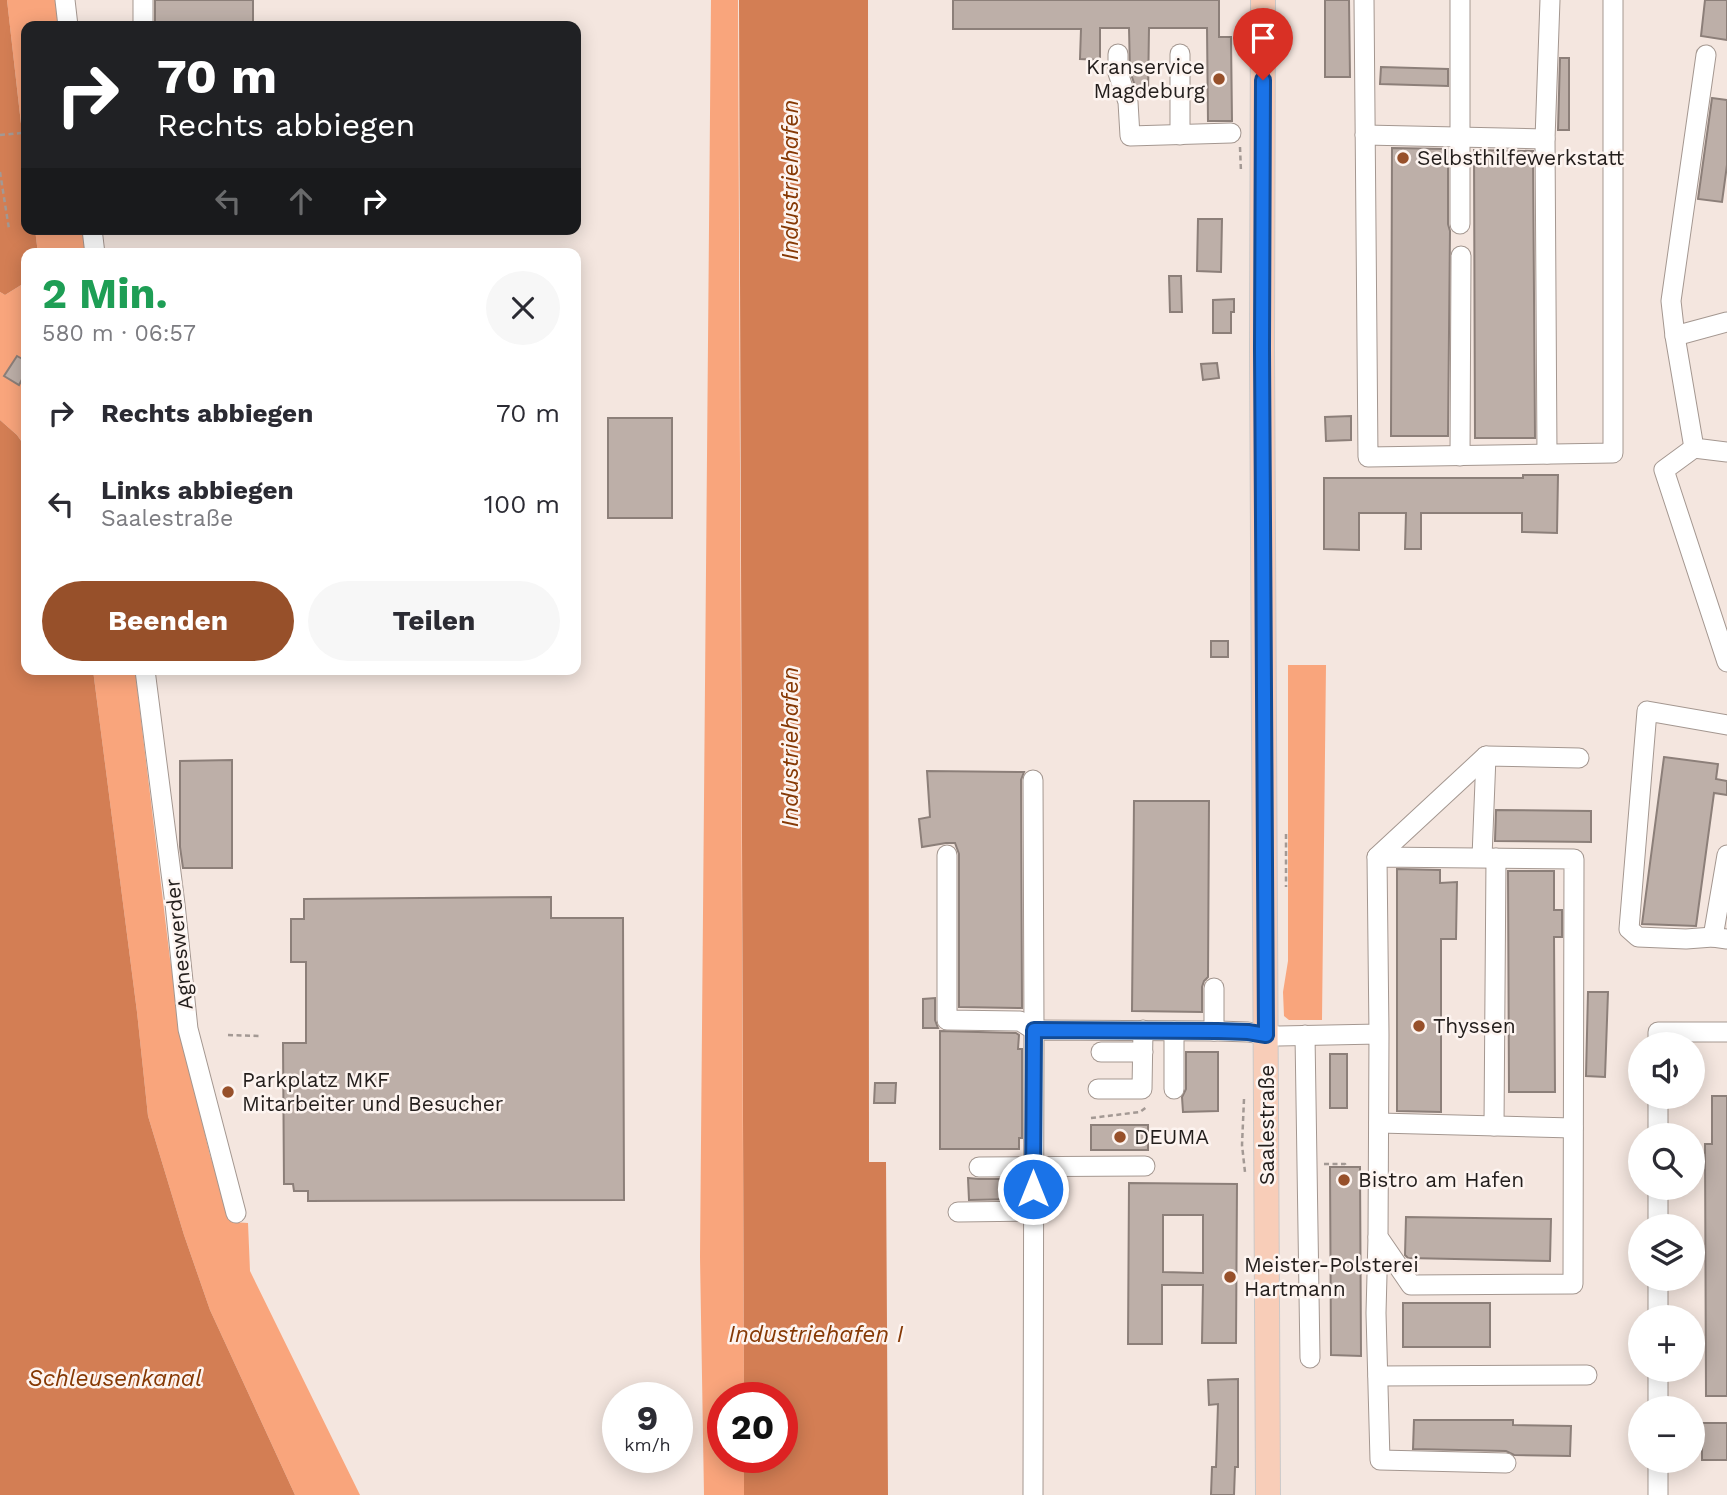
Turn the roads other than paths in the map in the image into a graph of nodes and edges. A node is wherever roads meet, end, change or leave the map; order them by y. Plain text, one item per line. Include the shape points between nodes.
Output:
1 (65, 0) edge
2 (143, 0) edge
3 (1263, 0) edge
4 (1364, 0) edge
5 (1460, 0) edge
6 (1550, 0) edge
7 (1613, 0) edge
8 (67, 21) edge
9 (143, 21) edge
10 (1118, 54) dead end
11 (1180, 54) dead end
12 (1706, 55) dead end
13 (1231, 133) dead end
14 (1180, 135) junction
15 (1365, 135) junction
16 (1460, 137) junction
17 (1545, 139) junction
18 (1460, 224) dead end
19 (1461, 256) dead end
20 (1727, 322) edge
21 (1675, 336) junction
22 (1694, 448) junction
23 (1727, 452) edge
24 (1547, 454) junction
25 (1460, 456) junction
26 (1727, 662) edge
27 (146, 675) edge
28 (1727, 724) edge
29 (1486, 756) junction
30 (1579, 758) dead end
31 (1033, 780) dead end
32 (947, 855) dead end
33 (1727, 855) edge
34 (1377, 857) junction
35 (1489, 858) junction
36 (1720, 938) edge
37 (1214, 988) dead end
38 (1034, 1030) junction
39 (1143, 1030) junction
40 (1174, 1031) junction
41 (1214, 1031) junction
42 (1705, 1032) edge
43 (1727, 1032) edge
44 (1379, 1034) junction
45 (1266, 1035) junction
46 (1305, 1035) junction
47 (1101, 1052) dead end
48 (1143, 1052) junction
49 (1098, 1089) dead end
50 (1174, 1089) road end
51 (1379, 1123) junction
52 (1494, 1126) junction
53 (1573, 1128) junction
54 (1145, 1166) dead end
55 (979, 1167) dead end
56 (1034, 1168) junction
57 (1033, 1211) junction
58 (958, 1212) dead end
59 (236, 1213) dead end
60 (1378, 1237) junction
61 (1310, 1358) dead end
62 (1587, 1375) dead end
63 (1378, 1376) junction
64 (1506, 1462) dead end
65 (1658, 1473) edge
66 (1033, 1495) edge
67 (1268, 1495) edge
68 (1658, 1495) edge

1 - 8 lane
2 - 9 lane
3 - 45 main road, Saalestraße
4 - 15 lane
5 - 16 lane
6 - 17 lane
7 - 24 lane via 1613,453
10 - 14 lane via 1130,136
11 - 14 lane
12 - 21 lane via 1671,301
13 - 14 lane
15 - 16 lane
15 - 25 lane via 1368,457
16 - 17 lane
16 - 18 lane
17 - 24 lane
19 - 25 lane
20 - 21 lane
21 - 22 lane
22 - 23 lane
22 - 26 lane via 1664,470
24 - 25 lane
27 - 59 lane, Agneswerder via 188,1029
28 - 36 lane via 1647,711 1629,929 1637,937
29 - 30 lane
29 - 34 lane
29 - 35 lane
31 - 38 lane
32 - 38 lane via 947,1020 1020,1021
33 - 36 lane
34 - 35 lane
34 - 44 lane
35 - 52 lane
35 - 53 lane via 1574,859
37 - 41 lane
38 - 39 lane
38 - 56 lane
39 - 40 lane
39 - 48 lane
40 - 41 lane
40 - 50 lane
41 - 45 lane
42 - 43 lane
44 - 46 lane
44 - 51 lane
45 - 46 lane
45 - 67 main road, Saalestraße
46 - 61 lane
47 - 48 lane
48 - 49 lane via 1142,1089
51 - 52 lane
51 - 60 lane
52 - 53 lane
53 - 60 lane via 1573,1284 1411,1285
54 - 56 lane
55 - 56 lane
56 - 57 lane
57 - 58 lane
57 - 66 lane
60 - 63 lane
62 - 63 lane
63 - 64 lane via 1380,1460
65 - 68 lane

